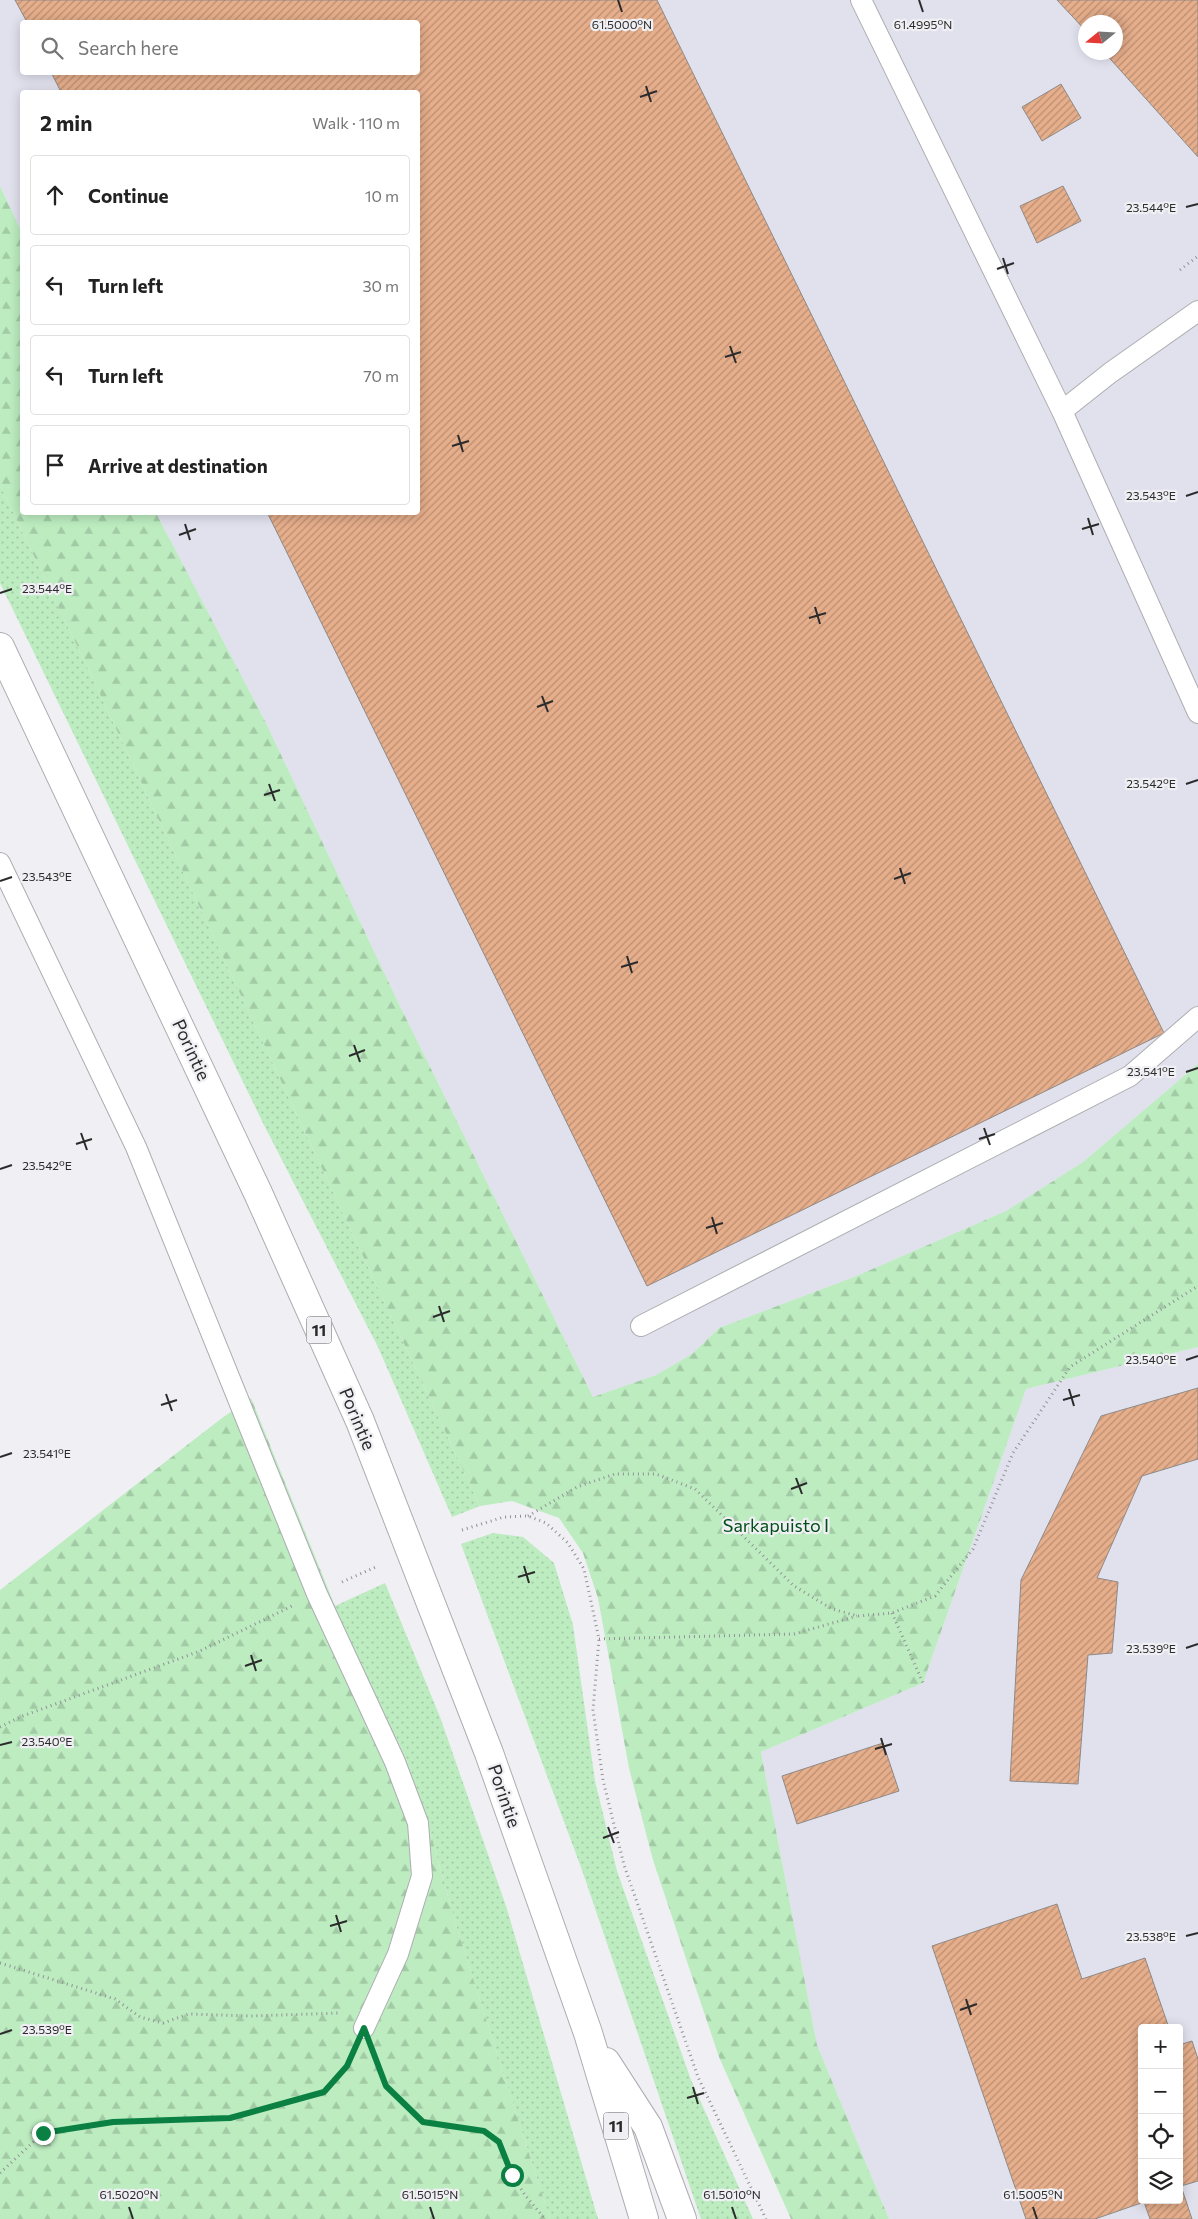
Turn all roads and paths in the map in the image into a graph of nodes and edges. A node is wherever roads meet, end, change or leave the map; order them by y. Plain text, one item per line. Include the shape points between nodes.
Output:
1 (862, 0) edge
2 (1198, 256) edge
3 (1180, 270) dead end
4 (1198, 311) edge
5 (1062, 411) junction
6 (0, 647) edge
7 (1198, 713) edge
8 (0, 863) edge
9 (1198, 1017) edge
10 (1198, 1286) edge
11 (641, 1326) dead end
12 (528, 1516) junction
13 (462, 1530) dead end
14 (378, 1566) dead end
15 (317, 1594) junction
16 (892, 1613) junction
17 (858, 1616) junction
18 (599, 1639) junction
19 (923, 1683) dead end
20 (0, 1727) edge
21 (0, 1963) edge
22 (364, 2028) junction
23 (588, 2033) junction
24 (0, 2173) edge
25 (545, 2219) edge
26 (644, 2219) edge
27 (682, 2219) edge
28 (766, 2219) edge

1 - 5 lane
2 - 3 path
4 - 5 lane
5 - 7 lane
6 - 23 highway, Porintie / 11 via 258,1193 360,1422 489,1753
8 - 15 lane via 136,1147
9 - 11 lane via 1130,1076
10 - 16 path via 1070,1366 1013,1453 973,1549 935,1596
12 - 13 path via 504,1517
12 - 17 path via 577,1487 615,1474 656,1474 694,1489 794,1586 832,1608
12 - 18 path via 546,1523 568,1543 584,1569
14 - 15 path
15 - 20 path via 200,1651
15 - 22 lane via 396,1762 418,1823 422,1876 398,1954
16 - 17 path
16 - 19 path
17 - 18 path via 794,1634
18 - 28 path via 593,1710 603,1780 624,1865 698,2077
21 - 22 path via 115,2000 140,2017 163,2024 189,2014 350,2013
22 - 24 path via 347,2066 324,2092 230,2118 113,2122 43,2133
22 - 25 path via 386,2086 423,2122 484,2131 499,2142 512,2175
23 - 26 highway, Porintie / 11
23 - 27 highway via 648,2127

